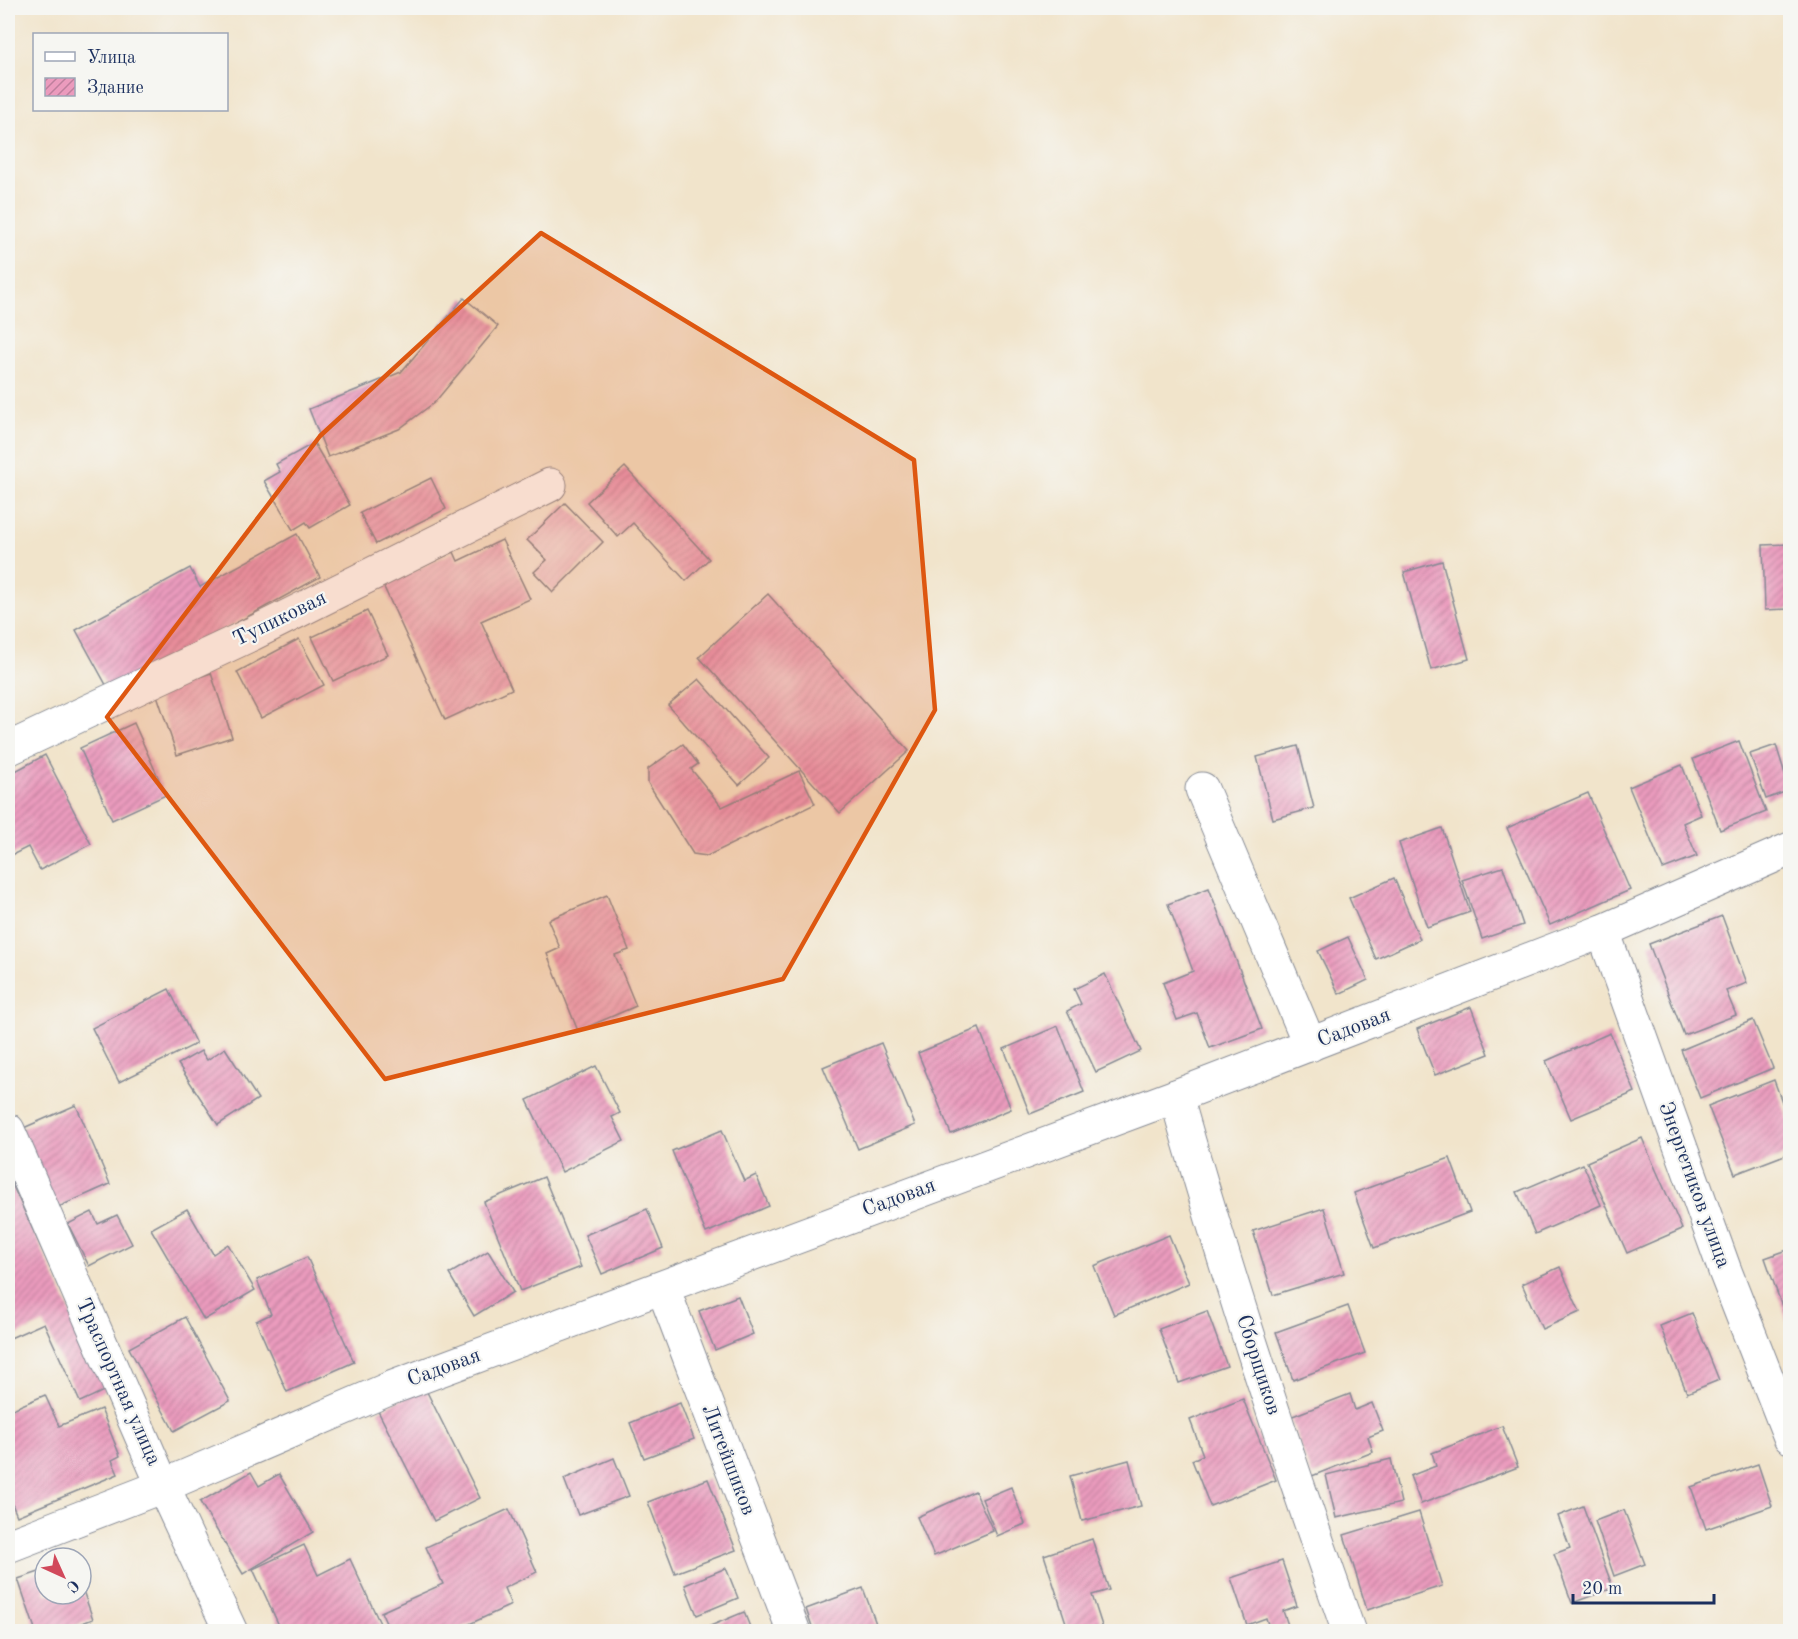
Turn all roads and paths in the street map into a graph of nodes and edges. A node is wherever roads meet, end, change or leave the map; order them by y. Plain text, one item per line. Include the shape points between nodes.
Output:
1 (550, 485) dead end
2 (8, 749) edge
3 (1202, 789) dead end
4 (1791, 849) edge
5 (1603, 931) junction
6 (1310, 1045) junction
7 (1176, 1096) junction
8 (8, 1130) edge
9 (663, 1288) junction
10 (1791, 1437) edge
11 (163, 1486) junction
12 (8, 1546) edge
13 (231, 1632) edge
14 (794, 1632) edge
15 (1349, 1632) edge

1 - 2 street, Тупиковая
3 - 6 street
4 - 5 street, Садовая
5 - 6 street, Садовая
5 - 10 street, Энергетиков улица via 1725,1271
6 - 7 street, Садовая
7 - 9 street, Садовая
7 - 15 street, Сборщиков via 1210,1218
8 - 11 street, Траспортная улица
9 - 11 street, Садовая via 391,1388
9 - 14 street, Литейшиков
11 - 12 street, Садовая
11 - 13 street, Траспортная улица

